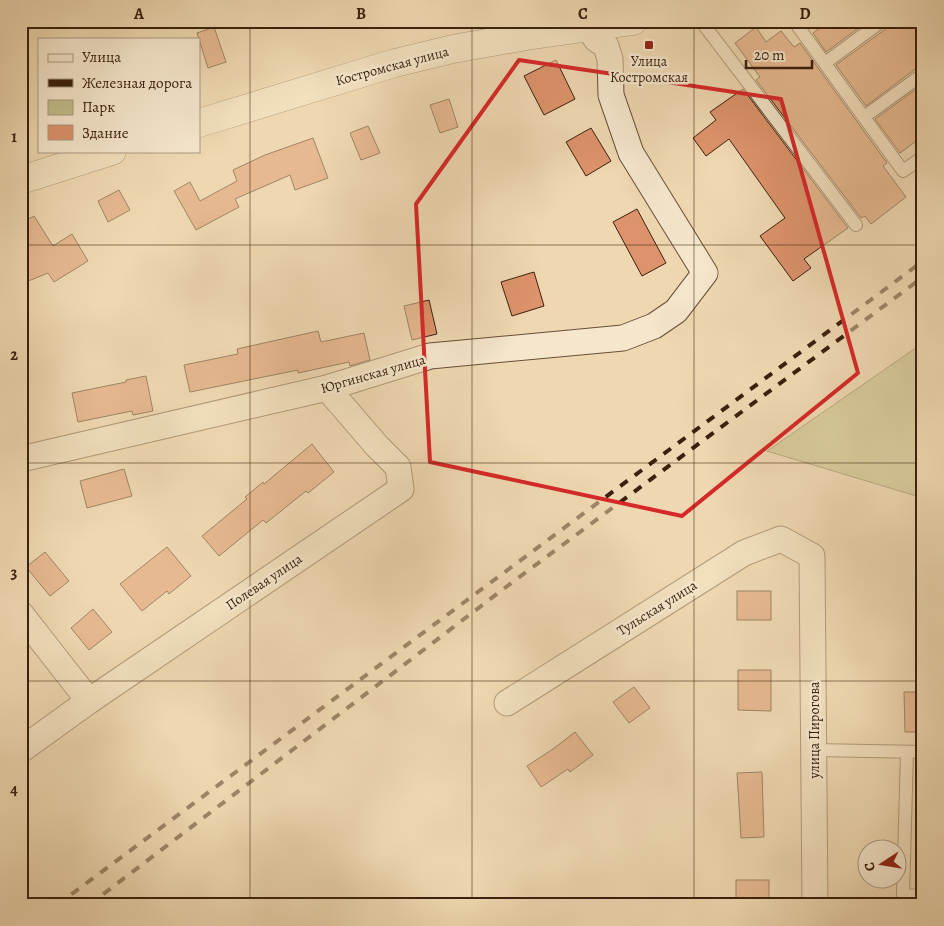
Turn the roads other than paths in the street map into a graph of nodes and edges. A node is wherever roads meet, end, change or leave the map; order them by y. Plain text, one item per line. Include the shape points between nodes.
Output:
1 (633, 21) edge
2 (702, 21) edge
3 (794, 21) edge
4 (882, 21) edge
5 (587, 25) edge
6 (825, 63) junction
7 (923, 74) edge
8 (864, 117) junction
9 (200, 123) edge
10 (109, 152) edge
11 (923, 157) edge
12 (21, 180) edge
13 (856, 225) dead end
14 (327, 388) junction
15 (21, 459) edge
16 (812, 556) joint
17 (21, 614) edge
18 (89, 702) junction
19 (507, 703) dead end
20 (21, 750) edge
21 (814, 750) junction
22 (907, 752) junction
23 (923, 752) edge
24 (923, 896) edge
25 (815, 905) edge

1 - 5 street, Костромская улица
2 - 13 lane
3 - 6 lane
4 - 6 lane
5 - 9 street, Костромская улица via 453,49
5 - 14 street, Юргинская улица via 596,39 606,46 610,59 611,96 631,153 706,273 676,310 654,326 623,338 430,356
6 - 8 lane
7 - 8 lane
8 - 11 lane via 904,171
10 - 12 street
14 - 15 street, Юргинская улица
14 - 18 street, Полевая улица via 398,467 401,489
16 - 19 street, Тульская улица via 781,539 744,553
16 - 21 street, улица Пирогова
17 - 18 street
18 - 20 street, Полевая улица
21 - 22 lane
21 - 25 street, улица Пирогова
22 - 23 lane
22 - 24 lane via 903,895

